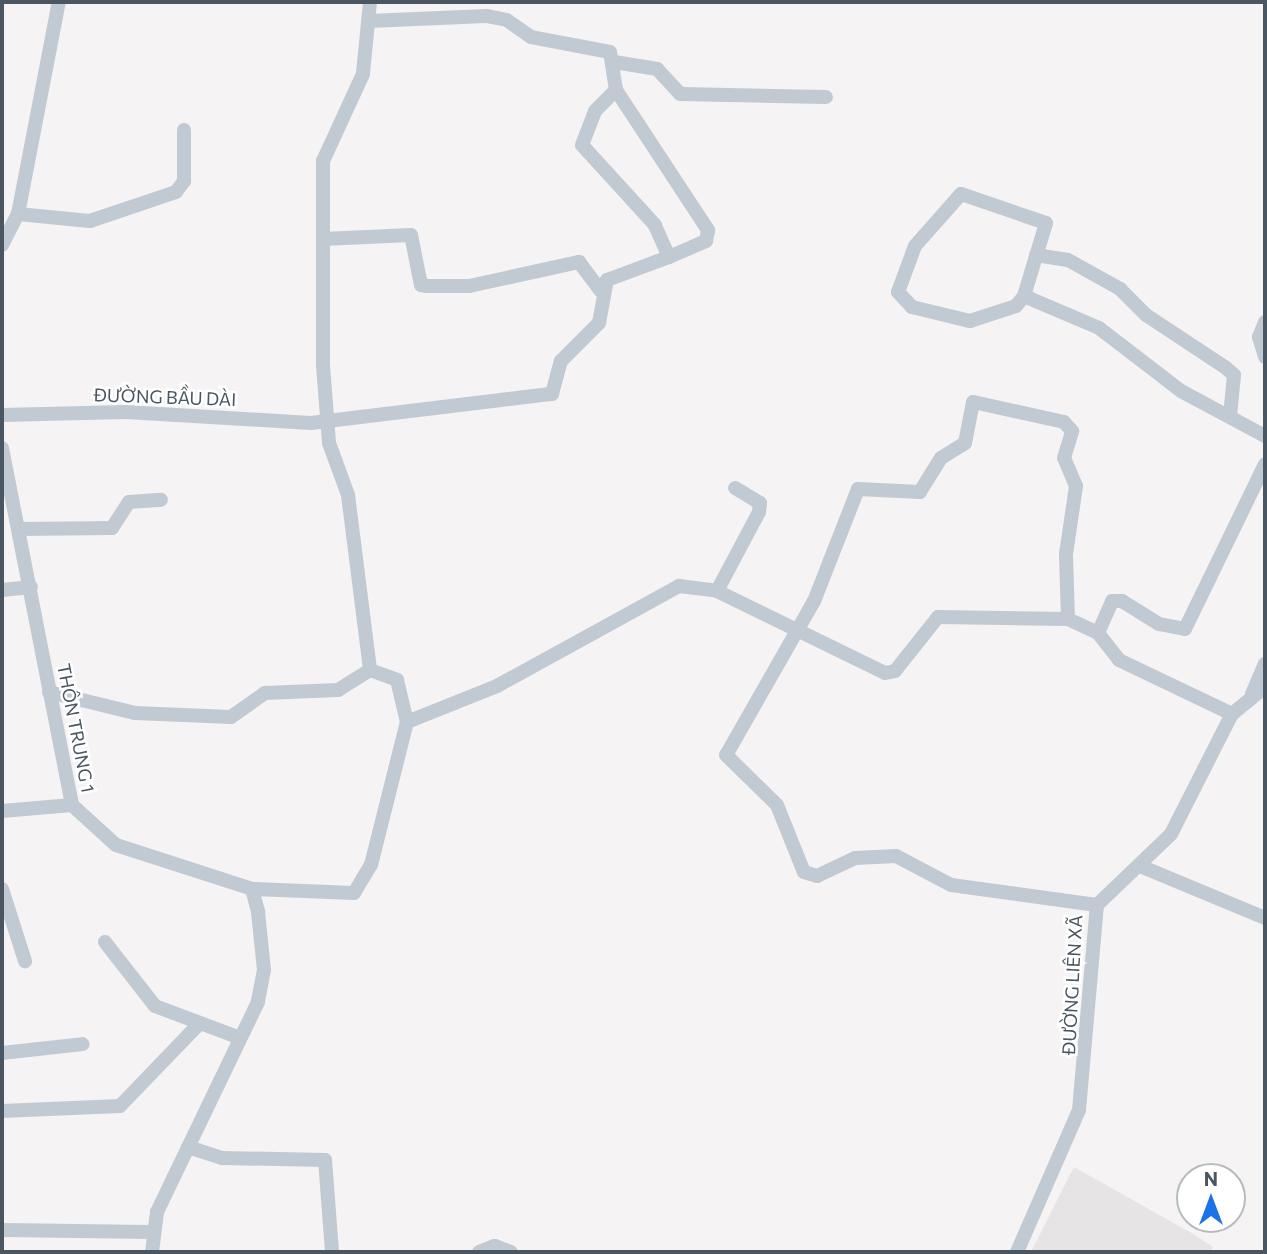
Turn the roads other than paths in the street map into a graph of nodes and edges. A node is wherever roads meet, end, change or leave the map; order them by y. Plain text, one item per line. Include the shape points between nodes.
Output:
1 (59, 2) edge
2 (370, 2) edge
3 (369, 21) junction
4 (614, 62) junction
5 (616, 90) junction
6 (826, 97) dead end
7 (184, 130) dead end
8 (18, 214) junction
9 (323, 239) junction
10 (2, 245) edge
11 (1036, 255) junction
12 (669, 257) junction
13 (601, 291) junction
14 (1024, 296) junction
15 (1265, 322) edge
16 (1265, 357) edge
17 (2, 415) edge
18 (1230, 416) junction
19 (326, 421) junction
20 (1265, 436) edge
21 (2, 448) edge
22 (1265, 464) edge
23 (735, 488) dead end
24 (161, 500) dead end
25 (19, 530) junction
26 (31, 587) junction
27 (2, 590) edge
28 (717, 591) junction
29 (1068, 619) junction
30 (796, 631) junction
31 (1098, 633) junction
32 (1265, 664) edge
33 (370, 670) junction
34 (1265, 687) edge
35 (49, 692) junction
36 (1252, 694) junction
37 (1232, 714) junction
38 (407, 722) junction
39 (72, 805) junction
40 (2, 811) edge
41 (1140, 866) junction
42 (2, 888) edge
43 (251, 889) junction
44 (1097, 905) junction
45 (1265, 918) edge
46 (105, 942) dead end
47 (25, 961) dead end
48 (198, 1025) junction
49 (240, 1038) junction
50 (83, 1044) dead end
51 (2, 1053) edge
52 (2, 1111) edge
53 (188, 1147) junction
54 (2, 1230) edge
55 (150, 1232) junction
56 (152, 1252) edge
57 (332, 1252) edge
58 (479, 1252) edge
59 (511, 1252) edge
60 (1017, 1252) edge

1 - 8 street
2 - 3 street
3 - 4 street via 486,16 507,20 531,37 599,47
3 - 9 street via 363,74 323,161
4 - 5 street
4 - 6 street via 657,69 680,94
5 - 12 street via 595,111 582,145 654,225
5 - 12 street via 708,230 706,241
7 - 8 street via 184,181 176,192 90,221
8 - 10 street
9 - 13 street via 411,235 421,285 469,286 579,262
9 - 19 street
11 - 14 street
11 - 14 street via 1046,223 961,194 915,246 898,292 912,307 970,321 1016,306
11 - 18 street via 1069,260 1120,289 1146,314 1225,367 1234,375
12 - 13 street via 607,280
13 - 19 street, ĐƯỜNG BẦU DÀI via 599,323 570,348 552,394 544,398
14 - 18 street via 1099,328 1181,391
15 - 16 street via 1259,337
17 - 19 street, ĐƯỜNG BẦU DÀI via 127,412
18 - 20 street
19 - 33 street via 348,495
21 - 25 street, THÔN TRUNG 1
22 - 31 street via 1185,629 1159,624 1122,601 1112,601
23 - 28 street via 760,503 759,512
24 - 25 street via 129,502 112,528
25 - 26 street, THÔN TRUNG 1
26 - 27 street
26 - 35 street, THÔN TRUNG 1
28 - 30 street
28 - 38 street via 679,586 660,593 497,687
29 - 30 street via 938,617 895,671 885,673
29 - 30 street via 1066,554 1076,486 1064,458 1072,431 1063,422 986,401 972,402 966,411 965,443 941,458 920,492 858,489
29 - 31 street
30 - 44 street via 726,755 777,805 804,872 817,876 855,858 896,856 951,885
31 - 37 street via 1119,660
32 - 36 street
33 - 35 street via 338,690 265,693 231,717 135,713
33 - 38 street via 397,680
34 - 36 street, ĐƯỜNG LIÊN XÃ
35 - 39 street, THÔN TRUNG 1
36 - 37 street, ĐƯỜNG LIÊN XÃ
37 - 41 street, ĐƯỜNG LIÊN XÃ via 1182,816
38 - 43 street, THÔN TRUNG 1 via 371,865 354,893
39 - 40 street
39 - 43 street, THÔN TRUNG 1 via 116,845
41 - 44 street, ĐƯỜNG LIÊN XÃ
41 - 45 street
42 - 47 street
43 - 49 street via 264,970
44 - 60 street, ĐƯỜNG LIÊN XÃ via 1079,1110
46 - 48 street via 144,998
48 - 49 street
48 - 52 street via 120,1106
49 - 53 street
50 - 51 street
53 - 55 street
53 - 57 street via 222,1158 325,1160
54 - 55 street
55 - 56 street
58 - 59 street via 495,1246

